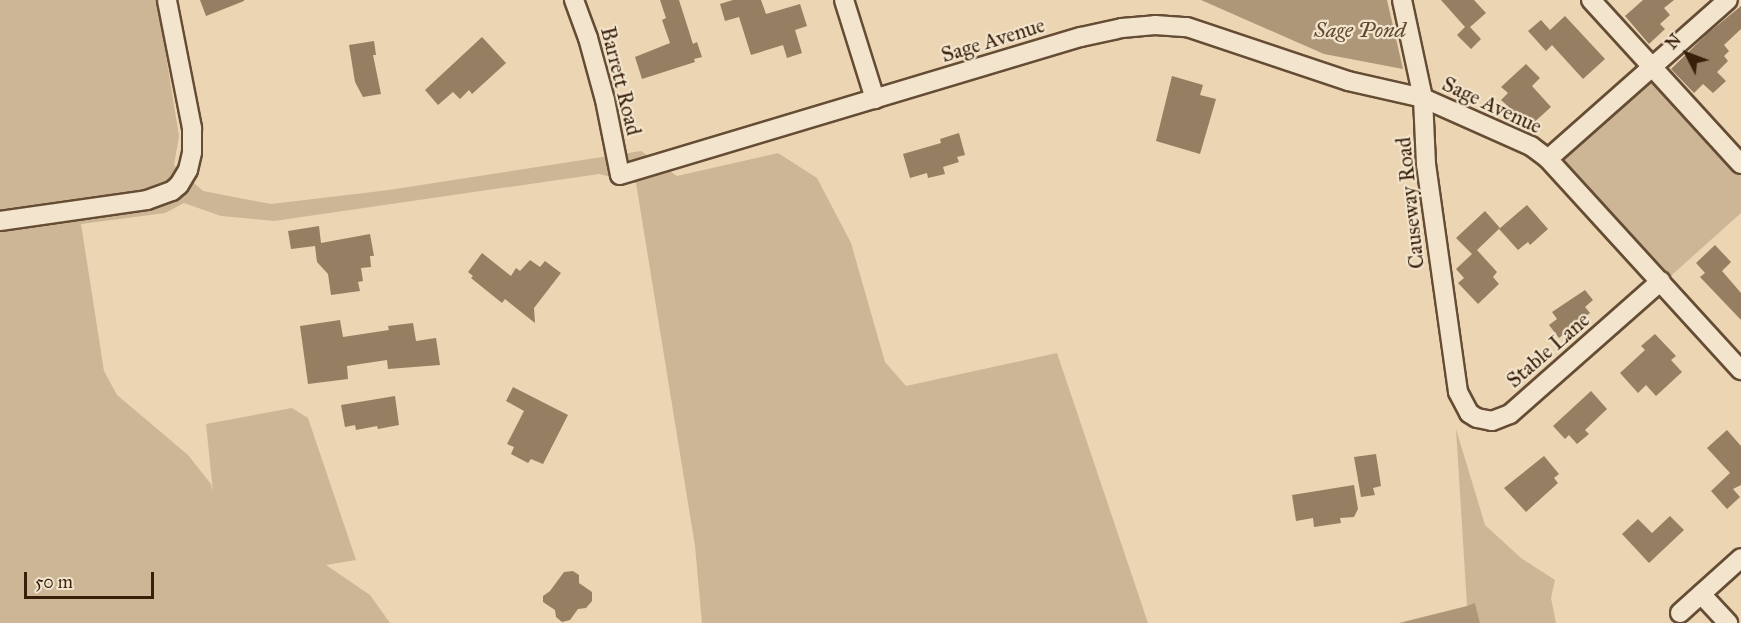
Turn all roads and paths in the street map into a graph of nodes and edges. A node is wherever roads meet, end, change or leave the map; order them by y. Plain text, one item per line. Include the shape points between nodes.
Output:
1 (167, 0) edge
2 (574, 0) edge
3 (844, 0) edge
4 (1402, 0) edge
5 (1591, 0) edge
6 (1728, 0) edge
7 (1652, 66) junction
8 (1424, 98) junction
9 (875, 99) junction
10 (1548, 159) junction
11 (1741, 164) edge
12 (620, 175) joint
13 (0, 221) edge
14 (1660, 281) junction
15 (1741, 370) edge
16 (1460, 401) joint
17 (1741, 558) edge
18 (1701, 594) junction
19 (1680, 613) dead end
20 (1728, 623) edge

1 - 13 street via 192,128 192,153 179,185 147,200
2 - 12 street, Barrett Road via 605,100
3 - 9 street
4 - 8 street, Causeway Road
5 - 7 street
6 - 7 street
7 - 10 street
7 - 11 street
8 - 9 street, Sage Avenue via 1348,81 1187,27 1155,25 1081,37
8 - 10 street, Sage Avenue via 1531,147
8 - 16 street, Causeway Road via 1426,164
9 - 12 street, Sage Avenue
10 - 14 street, Sage Avenue
14 - 15 street, Sage Avenue
14 - 16 street, Stable Lane via 1510,414 1492,421 1477,418
17 - 18 street
18 - 19 street
18 - 20 street

